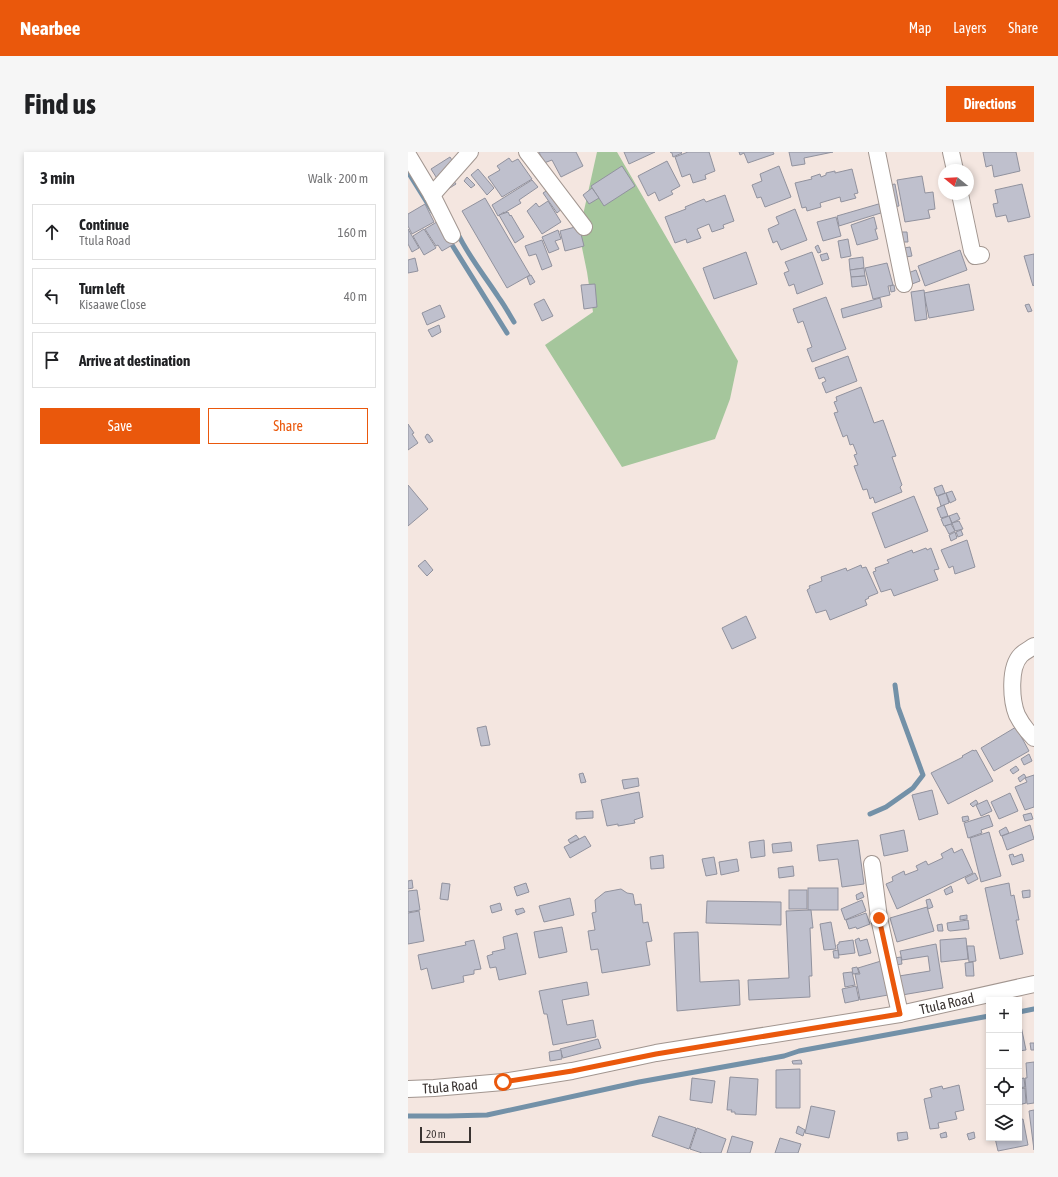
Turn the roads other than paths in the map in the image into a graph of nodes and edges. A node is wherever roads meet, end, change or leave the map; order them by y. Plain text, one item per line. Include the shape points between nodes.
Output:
1 (470, 152) edge
2 (528, 152) edge
3 (877, 152) edge
4 (951, 152) edge
5 (408, 155) edge
6 (954, 164) edge
7 (432, 195) junction
8 (961, 200) edge
9 (584, 227) dead end
10 (452, 235) dead end
11 (981, 255) dead end
12 (904, 284) dead end
13 (1034, 646) edge
14 (1034, 738) edge
15 (872, 864) dead end
16 (1034, 984) edge
17 (900, 1014) junction
18 (408, 1089) edge

1 - 7 street
2 - 9 street
3 - 12 street
4 - 6 street
5 - 7 street
7 - 10 street
8 - 11 street via 972,251 975,256
13 - 14 street via 1020,656 1013,671 1012,692 1017,715
15 - 17 street via 879,918
16 - 17 street, Ttula Road
17 - 18 street, Ttula Road via 503,1082

